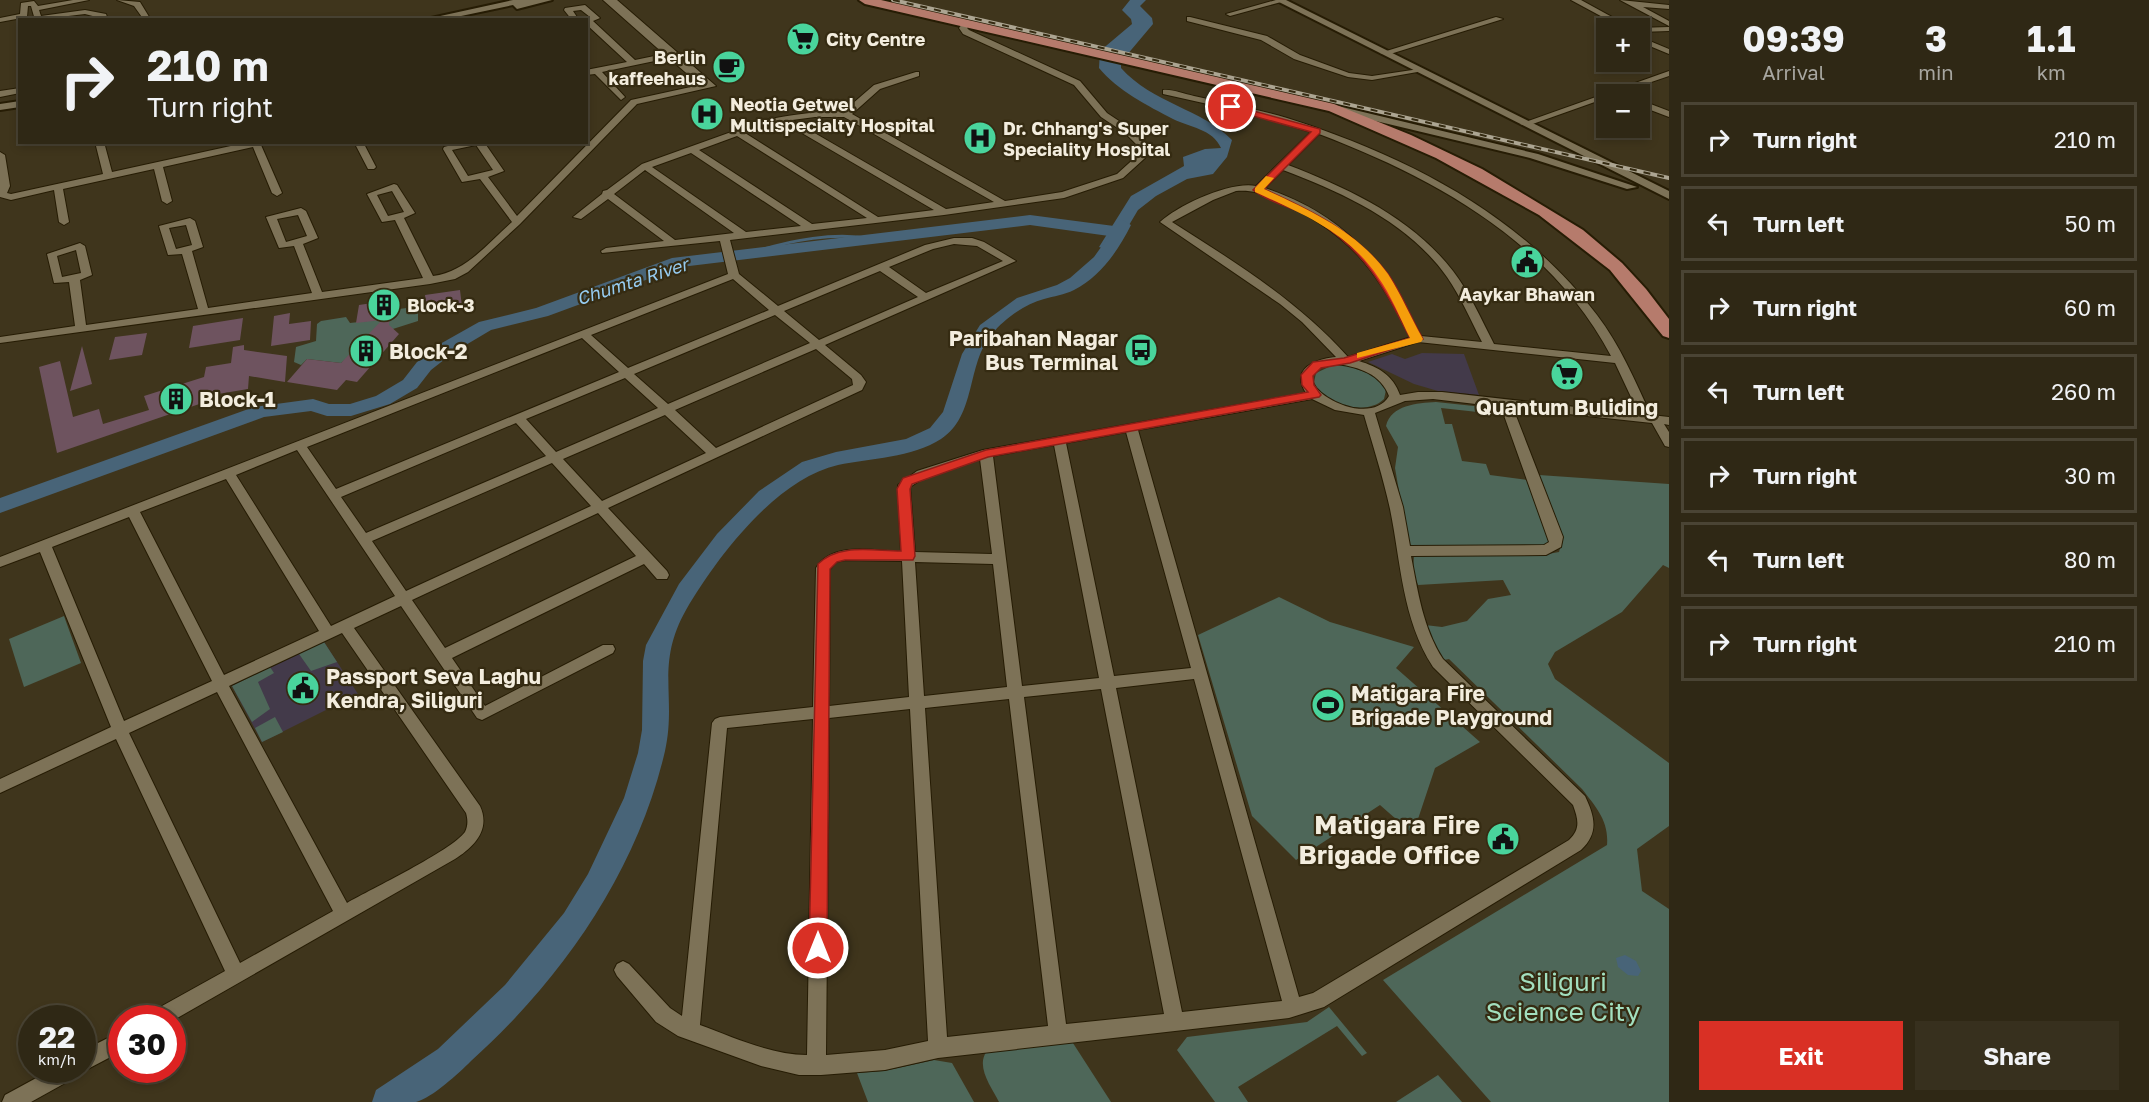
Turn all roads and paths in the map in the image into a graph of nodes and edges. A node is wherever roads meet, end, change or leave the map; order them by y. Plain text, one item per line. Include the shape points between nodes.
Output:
1 (85, 0) edge
2 (121, 0) edge
3 (526, 0) edge
4 (548, 0) edge
5 (607, 0) edge
6 (613, 0) edge
7 (865, 0) edge
8 (1280, 0) edge
9 (1575, 0) edge
10 (1624, 0) edge
11 (1632, 4) junction
12 (1669, 7) edge
13 (35, 9) junction
14 (1230, 14) dead end
15 (18, 18) edge
16 (20, 18) edge
17 (38, 18) edge
18 (45, 18) edge
19 (104, 18) edge
20 (147, 18) edge
21 (436, 18) edge
22 (459, 18) edge
23 (574, 18) edge
24 (1609, 18) edge
25 (1190, 19) dead end
26 (1499, 19) dead end
27 (0, 20) edge
28 (588, 20) edge
29 (588, 21) edge
30 (967, 24) junction
31 (1669, 24) edge
32 (1669, 29) edge
33 (1650, 30) edge
34 (1650, 43) edge
35 (1669, 52) edge
36 (1384, 53) junction
37 (673, 55) junction
38 (633, 63) junction
39 (597, 71) junction
40 (1419, 71) junction
41 (588, 73) edge
42 (1669, 73) edge
43 (916, 74) dead end
44 (1639, 84) edge
45 (18, 90) edge
46 (1166, 92) dead end
47 (0, 94) edge
48 (621, 97) dead end
49 (18, 99) edge
50 (1596, 99) edge
51 (0, 102) edge
52 (18, 104) edge
53 (0, 107) edge
54 (1650, 107) edge
55 (1334, 108) junction
56 (846, 114) junction
57 (1669, 114) edge
58 (782, 118) junction
59 (1524, 124) junction
60 (1317, 131) junction
61 (738, 133) junction
62 (100, 144) edge
63 (202, 144) edge
64 (256, 144) edge
65 (260, 144) edge
66 (359, 144) edge
67 (469, 144) edge
68 (479, 144) edge
69 (692, 149) junction
70 (0, 155) edge
71 (206, 155) junction
72 (158, 165) junction
73 (371, 166) dead end
74 (645, 166) junction
75 (1282, 166) junction
76 (482, 175) junction
77 (108, 176) junction
78 (58, 187) junction
79 (1258, 190) junction
80 (1, 193) edge
81 (277, 193) dead end
82 (606, 193) junction
83 (1669, 198) edge
84 (167, 201) dead end
85 (1004, 204) junction
86 (944, 212) junction
87 (398, 216) dead end
88 (578, 216) dead end
89 (877, 219) junction
90 (64, 222) dead end
91 (517, 222) junction
92 (811, 228) junction
93 (742, 234) junction
94 (724, 236) junction
95 (297, 242) dead end
96 (672, 243) junction
97 (186, 249) dead end
98 (606, 251) dead end
99 (883, 268) junction
100 (732, 269) junction
101 (74, 277) dead end
102 (430, 281) junction
103 (318, 296) junction
104 (926, 297) junction
105 (204, 312) junction
106 (777, 312) junction
107 (81, 329) junction
108 (1669, 332) edge
109 (584, 334) junction
110 (1417, 339) junction
111 (0, 340) edge
112 (816, 345) junction
113 (1490, 347) junction
114 (1619, 360) junction
115 (1346, 361) junction
116 (627, 373) junction
117 (1385, 377) junction
118 (1315, 395) junction
119 (1434, 395) junction
120 (1392, 402) junction
121 (1506, 404) junction
122 (666, 409) junction
123 (1369, 412) junction
124 (518, 418) junction
125 (1657, 420) edge
126 (1131, 427) junction
127 (1059, 440) junction
128 (1669, 443) edge
129 (299, 444) junction
130 (715, 454) junction
131 (986, 454) junction
132 (554, 458) junction
133 (228, 472) junction
134 (333, 495) junction
135 (600, 508) junction
136 (132, 510) junction
137 (363, 540) junction
138 (44, 545) junction
139 (1403, 551) junction
140 (645, 556) junction
141 (908, 556) junction
142 (999, 559) junction
143 (0, 562) edge
144 (662, 575) dead end
145 (404, 599) junction
146 (345, 626) junction
147 (328, 634) junction
148 (608, 649) dead end
149 (443, 656) junction
150 (1200, 673) junction
151 (1107, 683) junction
152 (220, 684) junction
153 (1015, 692) junction
154 (917, 702) junction
155 (820, 712) junction
156 (120, 730) junction
157 (0, 786) edge
158 (343, 913) junction
159 (623, 970) dead end
160 (236, 975) junction
161 (183, 1005) edge
162 (1293, 1008) junction
163 (1175, 1021) junction
164 (690, 1032) junction
165 (1058, 1034) junction
166 (938, 1048) junction
167 (816, 1065) junction
168 (46, 1083) edge
169 (12, 1102) edge

1 - 13 street
2 - 20 street via 137,4
3 - 21 street
4 - 22 street
5 - 37 street
6 - 37 street
7 - 30 highway
8 - 14 street
8 - 36 street
9 - 24 street
10 - 11 street
11 - 12 street
11 - 31 street
13 - 16 street via 34,3 24,5
13 - 17 street
15 - 27 street
18 - 19 street via 85,12
23 - 28 street via 568,10 582,7 596,18
25 - 40 street via 1264,38 1297,57 1348,75 1372,78
26 - 36 street
29 - 38 street
30 - 55 highway
30 - 85 street via 963,28 966,32 1077,82 1104,115 1144,147 1142,156 1120,176 1064,195
32 - 33 street
34 - 35 street
36 - 40 street
37 - 38 street
37 - 91 street via 712,86 634,102
38 - 39 street
39 - 41 street
39 - 48 street
40 - 59 street
42 - 44 street
43 - 56 street via 877,87
45 - 47 street
46 - 60 street
49 - 51 street
50 - 59 street
52 - 53 street
54 - 57 street
55 - 83 street via 1534,156
55 - 108 highway via 1487,178 1539,209 1608,258
56 - 58 street
56 - 85 street
58 - 61 street
58 - 86 street
59 - 83 street
60 - 75 street
60 - 114 street via 1420,175 1512,233 1572,289
61 - 69 street
61 - 89 street
62 - 77 street
63 - 71 street
64 - 71 street
65 - 81 street
66 - 73 street
67 - 76 street via 447,149 465,180
68 - 76 street via 499,171
69 - 74 street
69 - 92 street
70 - 80 street via 5,186
71 - 72 street
72 - 77 street
72 - 84 street
74 - 82 street
74 - 93 street
75 - 79 street
75 - 113 street via 1365,203 1418,240 1456,284
76 - 91 street
77 - 78 street
78 - 80 street via 11,197
78 - 90 street
79 - 110 street via 1319,218 1362,250 1384,277
79 - 115 street via 1232,189 1165,222 1283,301
82 - 88 street
82 - 96 street
85 - 86 street
86 - 89 street
87 - 102 street
89 - 92 street
91 - 102 street via 460,273
92 - 93 street
93 - 94 street
94 - 96 street
94 - 100 street
95 - 103 street
96 - 98 street
97 - 105 street
99 - 104 street
99 - 104 street via 928,247 967,240 980,241 1011,261
99 - 106 street
100 - 106 street
100 - 109 street
101 - 107 street
102 - 103 street
103 - 105 street
104 - 112 street
105 - 107 street
106 - 112 street
106 - 116 street
107 - 111 street
109 - 116 street
109 - 129 street
110 - 113 street
110 - 115 street
112 - 122 street
112 - 130 street via 857,377 858,387
113 - 114 street
114 - 125 street
115 - 117 street via 1367,366
115 - 118 street via 1323,363 1309,371 1308,385
116 - 122 street
116 - 124 street
117 - 119 street
117 - 120 street via 1394,390
118 - 123 street via 1335,407
118 - 126 street
119 - 120 street
119 - 121 street
120 - 123 street
121 - 125 street
121 - 139 street via 1556,544 1546,550
122 - 130 street
122 - 132 street
123 - 139 street
124 - 132 street
124 - 134 street
125 - 128 street
126 - 127 street
126 - 150 street
127 - 131 street
127 - 151 street
129 - 133 street
129 - 134 street
130 - 135 street
131 - 141 street via 921,474 904,485
131 - 142 street
132 - 135 street
132 - 137 street
133 - 136 street
133 - 147 street
134 - 137 street
135 - 140 street
135 - 145 street
136 - 138 street
136 - 152 street
137 - 145 street
138 - 143 street
138 - 156 street
139 - 162 street via 1420,633 1432,654 1568,788 1582,806 1587,830 1585,838 1536,870 1326,996
140 - 144 street
140 - 149 street
141 - 142 street
141 - 154 street
141 - 155 street via 845,555 832,558 823,568
142 - 153 street
145 - 146 street
145 - 149 street
146 - 147 street
146 - 158 street via 477,819 472,835 460,847
147 - 152 street
148 - 149 street via 482,714
150 - 151 street
150 - 162 street
151 - 153 street
151 - 163 street
152 - 156 street
152 - 158 street
153 - 154 street
153 - 165 street
154 - 155 street
154 - 166 street
155 - 164 street via 720,723
155 - 167 street
156 - 157 street
156 - 160 street
158 - 160 street
159 - 164 street via 663,1015
160 - 161 street
162 - 163 street
163 - 165 street
164 - 167 street via 760,1056
165 - 166 street
166 - 167 street via 885,1060
168 - 169 street

